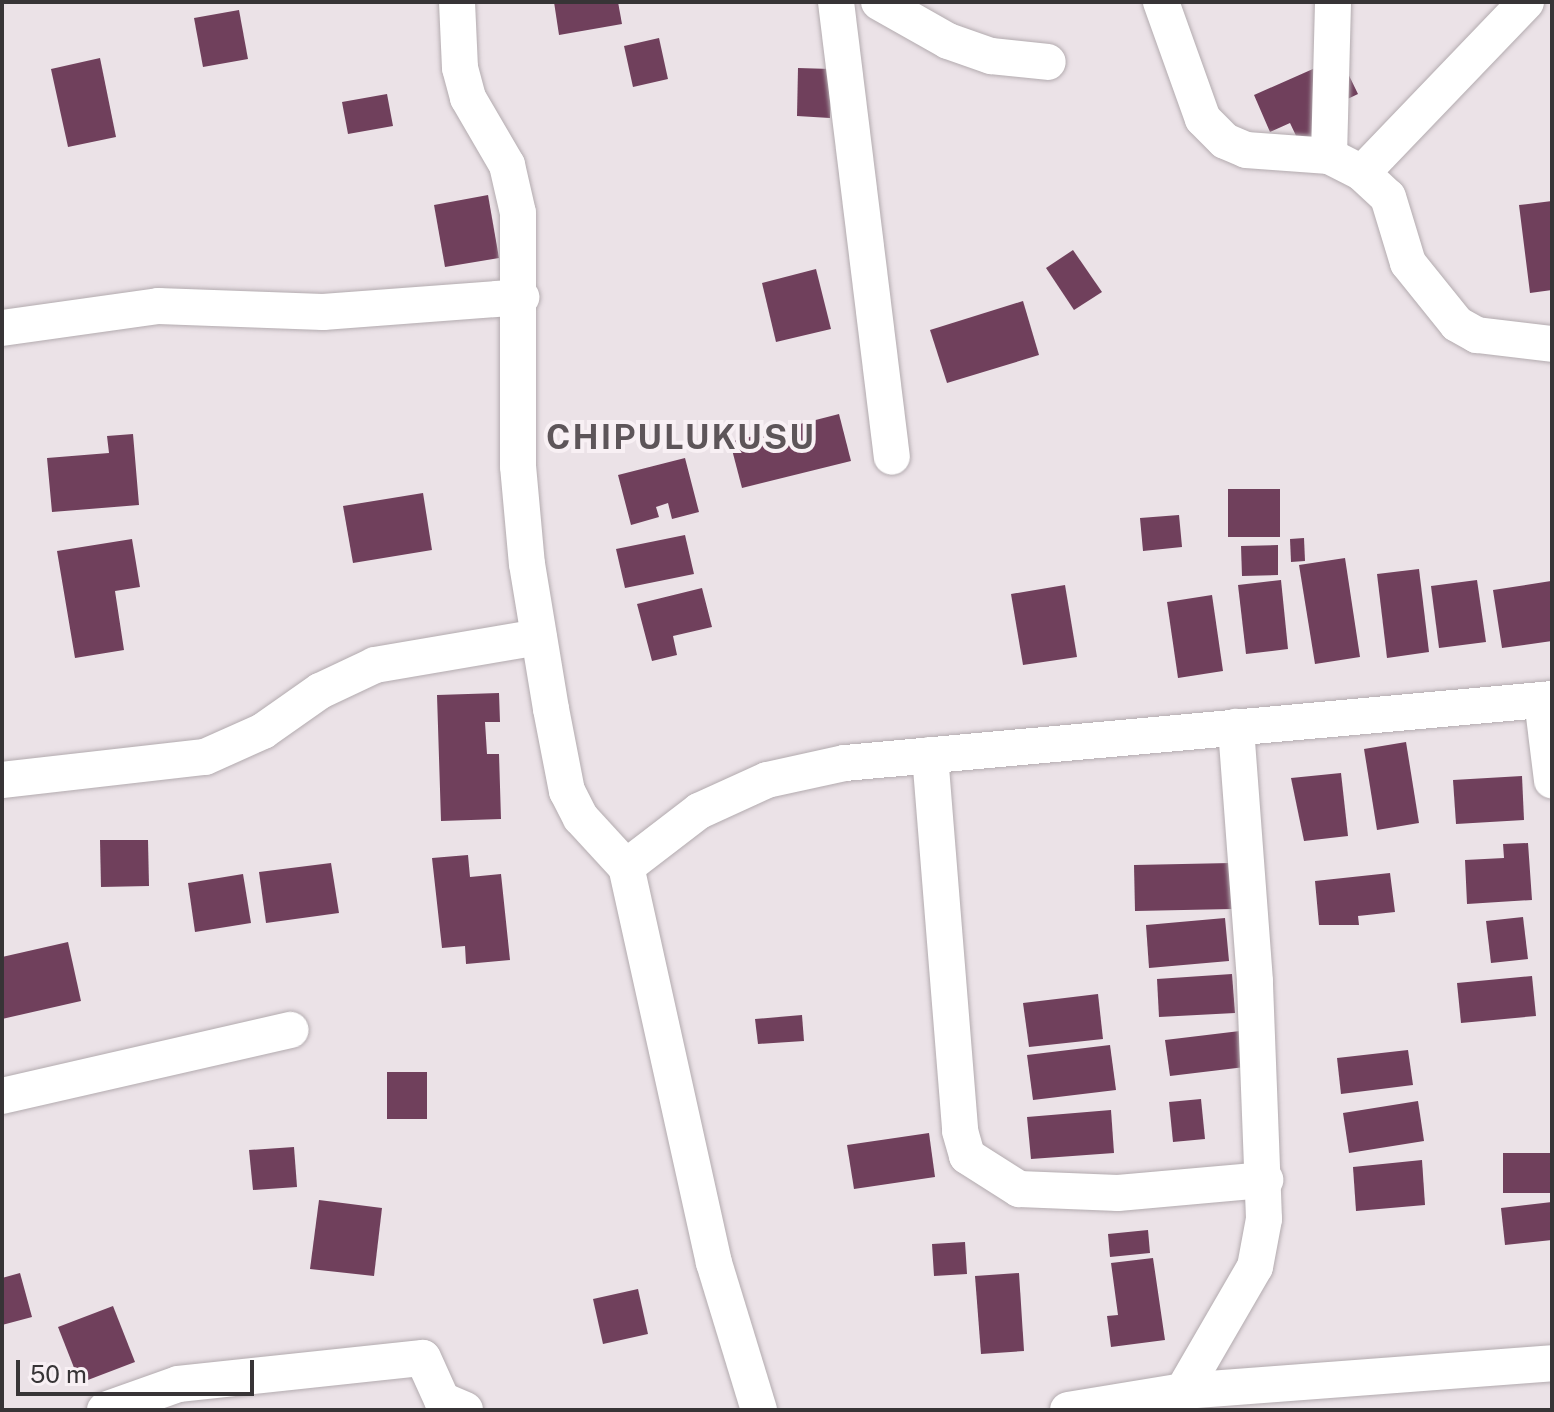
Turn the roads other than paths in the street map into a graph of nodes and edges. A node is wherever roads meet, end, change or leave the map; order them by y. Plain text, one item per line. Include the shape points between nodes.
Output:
1 (457, 2) edge
2 (836, 2) edge
3 (879, 2) edge
4 (1161, 2) edge
5 (1333, 2) edge
6 (1526, 2) edge
7 (1048, 62) dead end
8 (1329, 156) junction
9 (1362, 173) junction
10 (521, 297) junction
11 (2, 328) edge
12 (1552, 344) edge
13 (892, 457) dead end
14 (539, 637) junction
15 (1547, 700) edge
16 (1236, 727) junction
17 (930, 755) junction
18 (2, 780) edge
19 (1552, 780) edge
20 (626, 867) junction
21 (291, 1030) dead end
22 (2, 1096) edge
23 (1265, 1180) junction
24 (1552, 1363) edge
25 (1183, 1391) junction
26 (105, 1410) edge
27 (465, 1410) edge
28 (759, 1410) edge
29 (1068, 1410) edge

1 - 10 street via 464,83 507,165 518,213
2 - 13 street
3 - 7 street via 948,41 991,56
4 - 8 street via 1203,119 1225,141 1246,150
5 - 8 street
6 - 9 street
8 - 9 street
9 - 12 street via 1388,197 1408,263 1457,324 1477,335
10 - 11 street via 323,312 158,306
10 - 14 street via 518,466
14 - 18 street via 375,665 320,691 263,731 205,757
14 - 20 street via 567,791 581,818
15 - 16 street
15 - 19 street
16 - 17 street
16 - 23 street
17 - 20 street via 845,763 767,780 699,811
17 - 23 street via 960,1131 967,1156 1019,1189 1118,1193
20 - 28 street via 714,1263
21 - 22 street
23 - 25 street via 1255,1267
24 - 25 street
25 - 29 street
26 - 27 street via 178,1384 423,1358 442,1400

